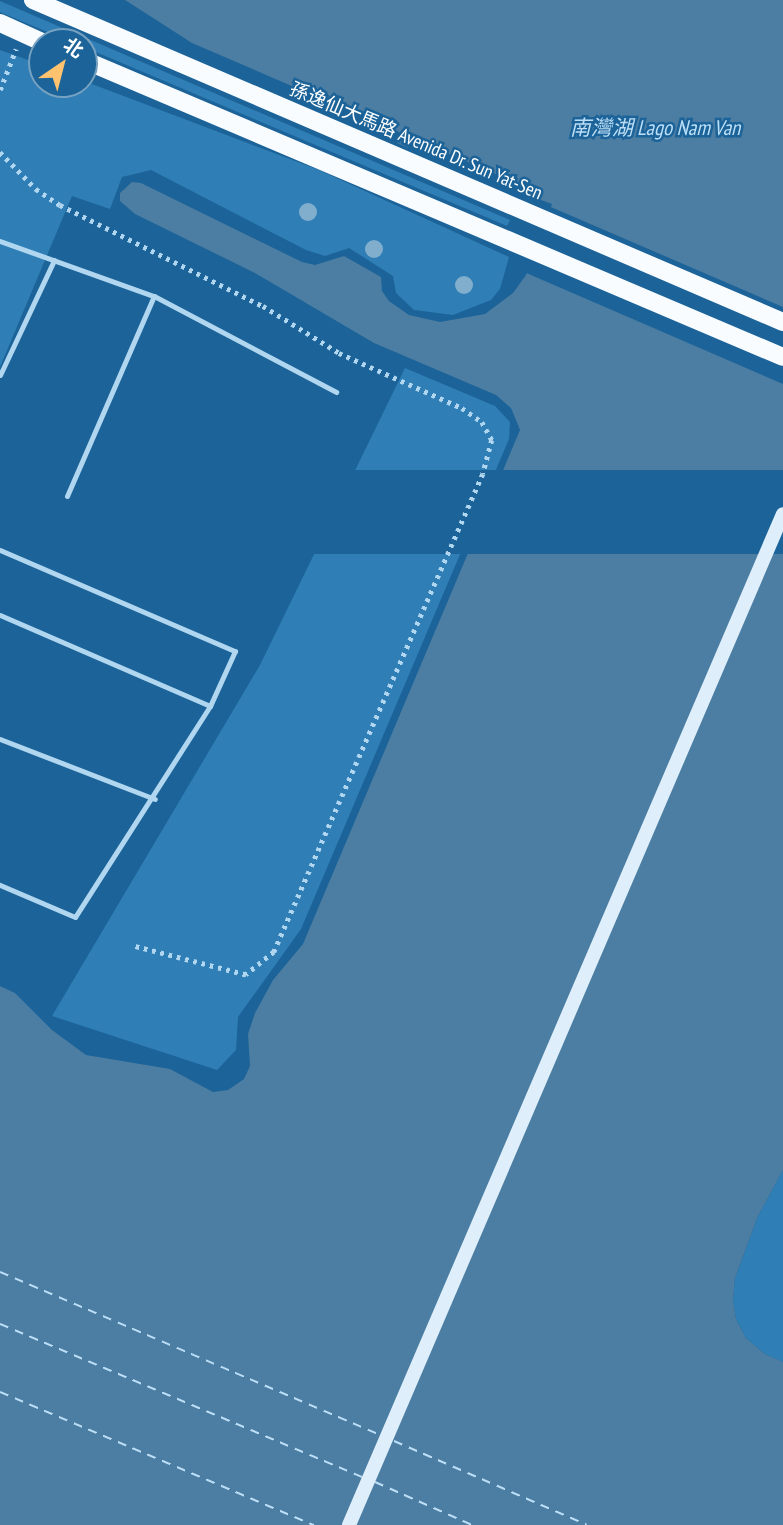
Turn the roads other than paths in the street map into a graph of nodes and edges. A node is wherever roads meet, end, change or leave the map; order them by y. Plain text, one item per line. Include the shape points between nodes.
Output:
1 (33, 0) edge
2 (0, 23) edge
3 (0, 29) edge
4 (28, 36) edge
5 (28, 38) edge
6 (98, 66) edge
7 (0, 241) edge
8 (54, 260) junction
9 (154, 296) junction
10 (783, 322) edge
11 (783, 357) edge
12 (0, 376) edge
13 (336, 392) dead end
14 (66, 496) dead end
15 (783, 514) edge
16 (0, 550) edge
17 (0, 615) edge
18 (210, 706) junction
19 (0, 738) edge
20 (155, 799) junction
21 (0, 886) edge
22 (349, 1525) edge

1 - 10 main road, 孫逸仙大馬路 Avenida Dr. Sun Yat-Sen
2 - 4 main road
3 - 5 main road
6 - 11 main road
7 - 8 lane
8 - 9 lane
8 - 12 lane
9 - 13 lane
9 - 14 lane
15 - 22 main road
16 - 18 lane via 235,651
17 - 18 lane
18 - 20 lane
19 - 20 lane
20 - 21 lane via 75,917

